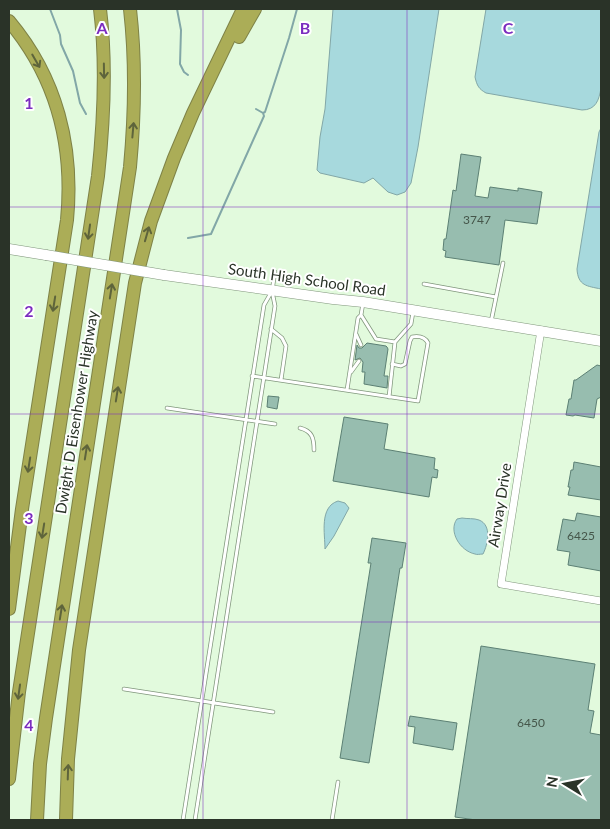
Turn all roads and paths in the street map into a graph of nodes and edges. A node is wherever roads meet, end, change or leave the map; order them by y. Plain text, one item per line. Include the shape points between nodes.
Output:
1 (100, 9) edge
2 (130, 9) edge
3 (244, 9) edge
4 (255, 9) edge
5 (9, 21) edge
6 (163, 187) junction
7 (9, 249) edge
8 (502, 263) dead end
9 (275, 272) dead end
10 (424, 284) dead end
11 (272, 291) junction
12 (496, 297) junction
13 (363, 302) junction
14 (413, 309) junction
15 (361, 315) junction
16 (491, 322) junction
17 (271, 329) junction
18 (541, 330) junction
19 (356, 333) junction
20 (601, 341) edge
21 (396, 342) junction
22 (361, 345) dead end
23 (359, 361) dead end
24 (392, 364) junction
25 (350, 374) junction
26 (252, 376) junction
27 (264, 378) junction
28 (281, 380) junction
29 (347, 390) junction
30 (389, 397) junction
31 (167, 408) dead end
32 (246, 420) junction
33 (257, 422) junction
34 (275, 424) dead end
35 (300, 428) dead end
36 (314, 450) dead end
37 (601, 601) edge
38 (9, 609) edge
39 (124, 689) dead end
40 (202, 702) junction
41 (213, 703) junction
42 (273, 712) dead end
43 (9, 779) edge
44 (338, 782) dead end
45 (37, 820) edge
46 (66, 820) edge
47 (184, 820) edge
48 (195, 820) edge
49 (332, 820) edge

1 -> 43 highway, Dwight D Eisenhower Highway via 104,51 100,160
45 -> 2 highway, Dwight D Eisenhower Highway via 46,718 130,167 135,82
3 - 6 highway via 186,128
4 - 6 highway
5 -> 38 highway via 30,50 50,89 63,128 69,179 67,220
46 -> 6 highway via 75,682 87,591 135,284
7 - 11 street, South High School Road, bridge
8 - 12 lane
9 - 11 lane
10 - 12 lane
11 - 13 street, South High School Road
11 - 17 lane via 275,306
11 - 26 lane via 264,304
12 - 16 lane
13 - 14 street, South High School Road
13 - 15 lane
14 - 16 street, South High School Road
14 - 21 lane via 411,324
15 - 19 lane
15 - 21 lane via 376,339
16 - 18 street, South High School Road
17 - 27 lane
17 - 28 lane via 286,346
18 - 20 street, South High School Road
18 - 37 street, Airway Drive via 501,584
19 - 22 lane
19 - 25 lane
21 - 24 lane
23 - 25 lane
24 - 30 lane
24 - 30 lane via 405,364 412,337 427,340 418,402
25 - 29 lane
26 - 27 lane
26 - 32 lane
27 - 28 lane
27 - 33 lane
28 - 29 lane
29 - 30 lane
31 - 32 lane
32 - 33 lane
32 - 40 lane
33 - 34 lane
33 - 41 lane
35 - 36 lane via 310,432
39 - 40 lane
40 - 41 lane
40 - 47 lane
41 - 42 lane
41 - 48 lane
44 - 49 lane

